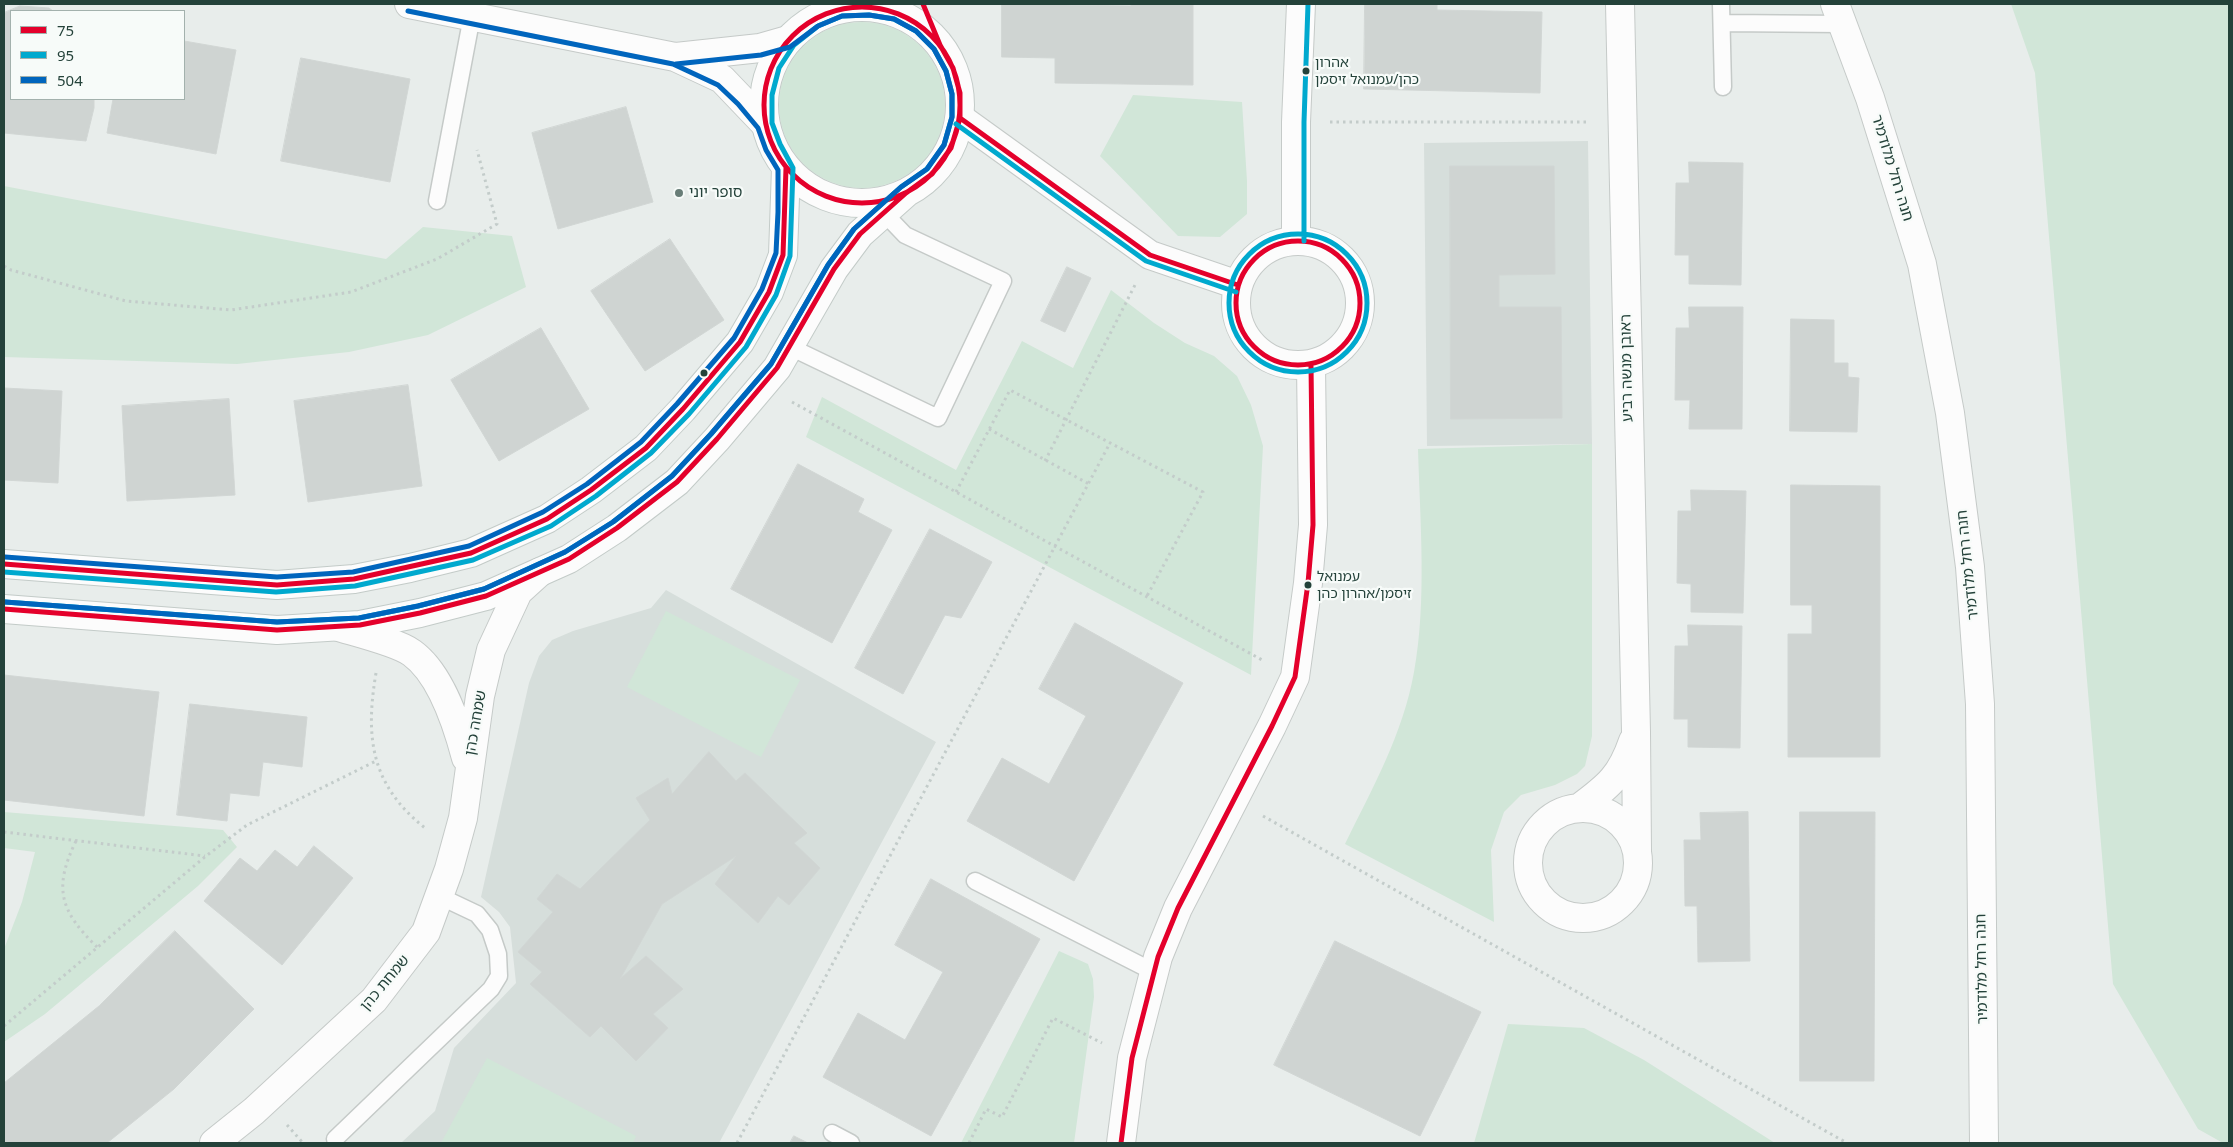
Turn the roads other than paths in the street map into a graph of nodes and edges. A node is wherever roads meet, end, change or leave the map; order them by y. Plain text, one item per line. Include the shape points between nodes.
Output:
1 (409, 4) edge
2 (923, 4) edge
3 (1301, 4) edge
4 (1620, 4) edge
5 (1721, 4) edge
6 (437, 6) edge
7 (819, 11) edge
8 (1838, 14) edge
9 (472, 16) junction
10 (1722, 23) junction
11 (788, 40) junction
12 (940, 45) junction
13 (675, 57) junction
14 (1723, 86) dead end
15 (960, 118) junction
16 (765, 124) junction
17 (786, 168) junction
18 (906, 192) junction
19 (437, 201) dead end
20 (884, 212) junction
21 (1296, 241) junction
22 (1238, 285) junction
23 (790, 347) junction
24 (1311, 365) junction
25 (4, 564) edge
26 (541, 571) junction
27 (4, 610) edge
28 (335, 626) junction
29 (1636, 732) junction
30 (468, 769) junction
31 (1579, 808) junction
32 (1637, 851) junction
33 (975, 881) dead end
34 (439, 896) junction
35 (1154, 972) junction
36 (832, 1133) dead end
37 (335, 1139) dead end
38 (214, 1143) edge
39 (851, 1143) edge
40 (1121, 1143) edge
41 (1984, 1143) edge

1 - 6 street
2 - 12 street
3 - 21 street via 1296,122
4 - 29 street, ראובן מנשה רביע
5 - 10 lane
6 - 9 street
7 - 11 street
7 - 12 street via 869,7 896,12 921,26
8 - 10 lane
8 - 41 street, חנה רחל מלודמיר via 1870,98 1922,264 1950,412 1970,567 1980,704
9 - 13 street
9 - 19 lane
10 - 14 lane
11 - 13 street via 760,48
11 - 16 street via 772,65 764,94
12 - 15 street via 953,68 960,93
13 - 16 street via 722,79
15 - 18 street via 951,148 932,174
15 - 22 street via 1150,255
16 - 17 street via 773,147
17 - 18 street via 811,189 842,201 875,202
17 - 25 street via 783,255 769,292 740,342 646,448 547,519 470,553 354,579 277,585
18 - 20 street
20 - 23 street via 860,234 834,269
20 - 23 lane via 905,235 1003,281 938,418
21 - 22 street via 1277,245 1260,254 1247,267
21 - 24 street via 1316,244 1335,252 1350,267 1359,285 1361,306 1357,326 1346,344 1330,357
22 - 24 street via 1236,306 1240,326 1252,345 1269,358 1289,365
23 - 26 street via 778,368 677,482 617,528 569,559
24 - 35 street via 1314,525 1295,678 1178,908
26 - 28 street via 486,596 411,614
26 - 30 street, שמחה כהן via 518,592 491,650
27 - 28 street via 277,630
28 - 30 street, שמחה כהן via 411,652 434,678 457,724
29 - 31 street, ראובן מנשה רביע via 1618,774 1606,789
29 - 32 street, ראובן מנשה רביע
30 - 34 street, שמחת כהן via 463,818
31 - 32 street via 1598,810 1616,819 1630,833
31 - 32 street via 1561,812 1544,823 1533,838 1527,856 1528,876 1537,895 1551,909 1568,917 1587,919 1617,907 1630,892 1637,874
33 - 35 lane
34 - 37 lane via 478,914 490,930 498,954 499,976 491,989
34 - 38 street, שמחת כהן via 426,932 374,1000 254,1111
35 - 40 street via 1132,1058
36 - 39 lane

